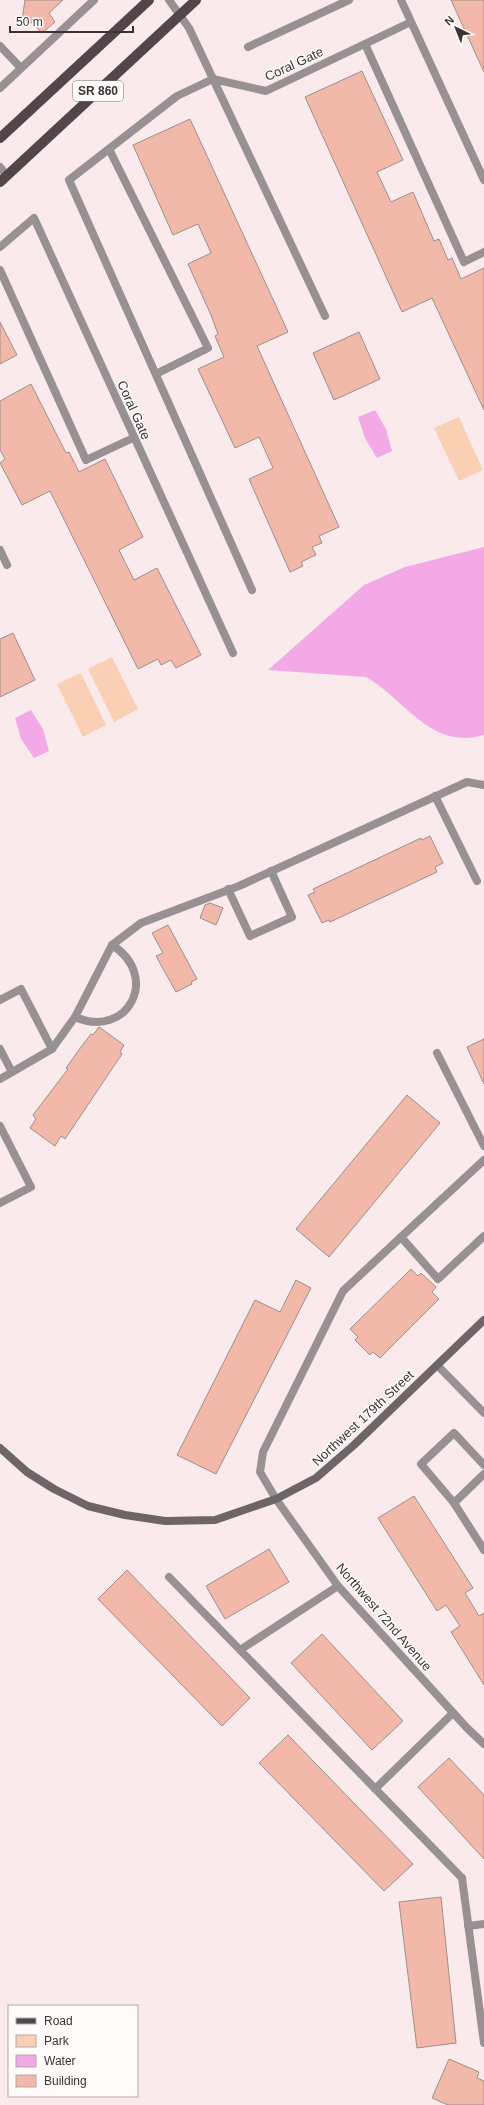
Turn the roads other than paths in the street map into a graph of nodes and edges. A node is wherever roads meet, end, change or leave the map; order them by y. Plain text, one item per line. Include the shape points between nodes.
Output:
1 (94, 0) edge
2 (148, 0) edge
3 (169, 0) edge
4 (196, 0) edge
5 (349, 0) edge
6 (400, 0) edge
7 (181, 14) junction
8 (411, 22) junction
9 (365, 44) junction
10 (0, 46) edge
11 (248, 47) dead end
12 (21, 68) junction
13 (213, 79) junction
14 (0, 88) edge
15 (0, 138) edge
16 (109, 149) junction
17 (0, 167) edge
18 (4, 179) edge
19 (484, 180) edge
20 (0, 247) edge
21 (484, 252) edge
22 (0, 270) edge
23 (325, 316) dead end
24 (156, 374) junction
25 (134, 438) junction
26 (0, 550) edge
27 (7, 565) dead end
28 (252, 590) dead end
29 (233, 653) dead end
30 (484, 785) edge
31 (435, 796) junction
32 (271, 871) junction
33 (476, 881) dead end
34 (228, 889) junction
35 (112, 946) junction
36 (0, 1000) edge
37 (75, 1017) junction
38 (0, 1049) edge
39 (52, 1050) junction
40 (437, 1053) dead end
41 (12, 1072) junction
42 (0, 1079) edge
43 (0, 1126) edge
44 (484, 1146) edge
45 (484, 1160) edge
46 (0, 1203) edge
47 (401, 1236) junction
48 (484, 1236) edge
49 (484, 1320) edge
50 (437, 1365) junction
51 (484, 1413) edge
52 (0, 1448) edge
53 (484, 1465) edge
54 (484, 1474) edge
55 (276, 1499) junction
56 (454, 1503) junction
57 (484, 1550) edge
58 (169, 1576) dead end
59 (338, 1586) junction
60 (240, 1650) junction
61 (453, 1713) junction
62 (484, 1744) edge
63 (375, 1789) junction
64 (484, 1924) edge
65 (468, 1926) junction
66 (484, 2043) edge

1 - 12 street
2 - 15 main road, SR 860
3 - 7 street
4 - 7 main road, SR 860
5 - 11 street
6 - 8 street
7 - 13 street
7 - 18 main road, SR 860
8 - 9 street, Coral Gate
8 - 19 street
9 - 13 street, Coral Gate via 266,91
9 - 21 street via 464,262
10 - 12 street
12 - 14 street
13 - 16 street via 177,96
13 - 23 street
16 - 24 street via 69,180
16 - 24 street via 208,348
17 - 18 street
20 - 25 street, Coral Gate via 34,218
22 - 25 street via 86,460
24 - 28 street
25 - 29 street, Coral Gate
26 - 27 street
30 - 31 street via 467,782
31 - 32 street
31 - 33 street
32 - 34 street
32 - 34 street via 292,917 250,936
34 - 35 street via 141,923
35 - 37 street
35 - 37 street via 124,952 132,963 136,975 136,988 132,1001 125,1012 114,1020 101,1023 87,1022
36 - 39 street via 21,989
37 - 39 street
38 - 41 street
39 - 41 street
40 - 44 street
41 - 42 street
43 - 46 street via 31,1187
45 - 47 street, Northwest 72nd Avenue
47 - 48 street via 438,1279
47 - 55 street, Northwest 72nd Avenue via 343,1292 263,1452 260,1472
49 - 50 street, Northwest 179th Street
50 - 51 street
50 - 55 street, Northwest 179th Street via 316,1478
52 - 55 street, Northwest 179th Street via 27,1472 54,1489 88,1506 125,1516 165,1521 215,1520
53 - 56 street via 454,1433 420,1464
54 - 56 street
55 - 59 street, Northwest 72nd Avenue
56 - 57 street
58 - 60 street
59 - 60 street
59 - 61 street, Northwest 72nd Avenue
60 - 63 street
61 - 62 street, Northwest 72nd Avenue
61 - 63 street
63 - 65 street via 462,1878
64 - 65 street
65 - 66 street

